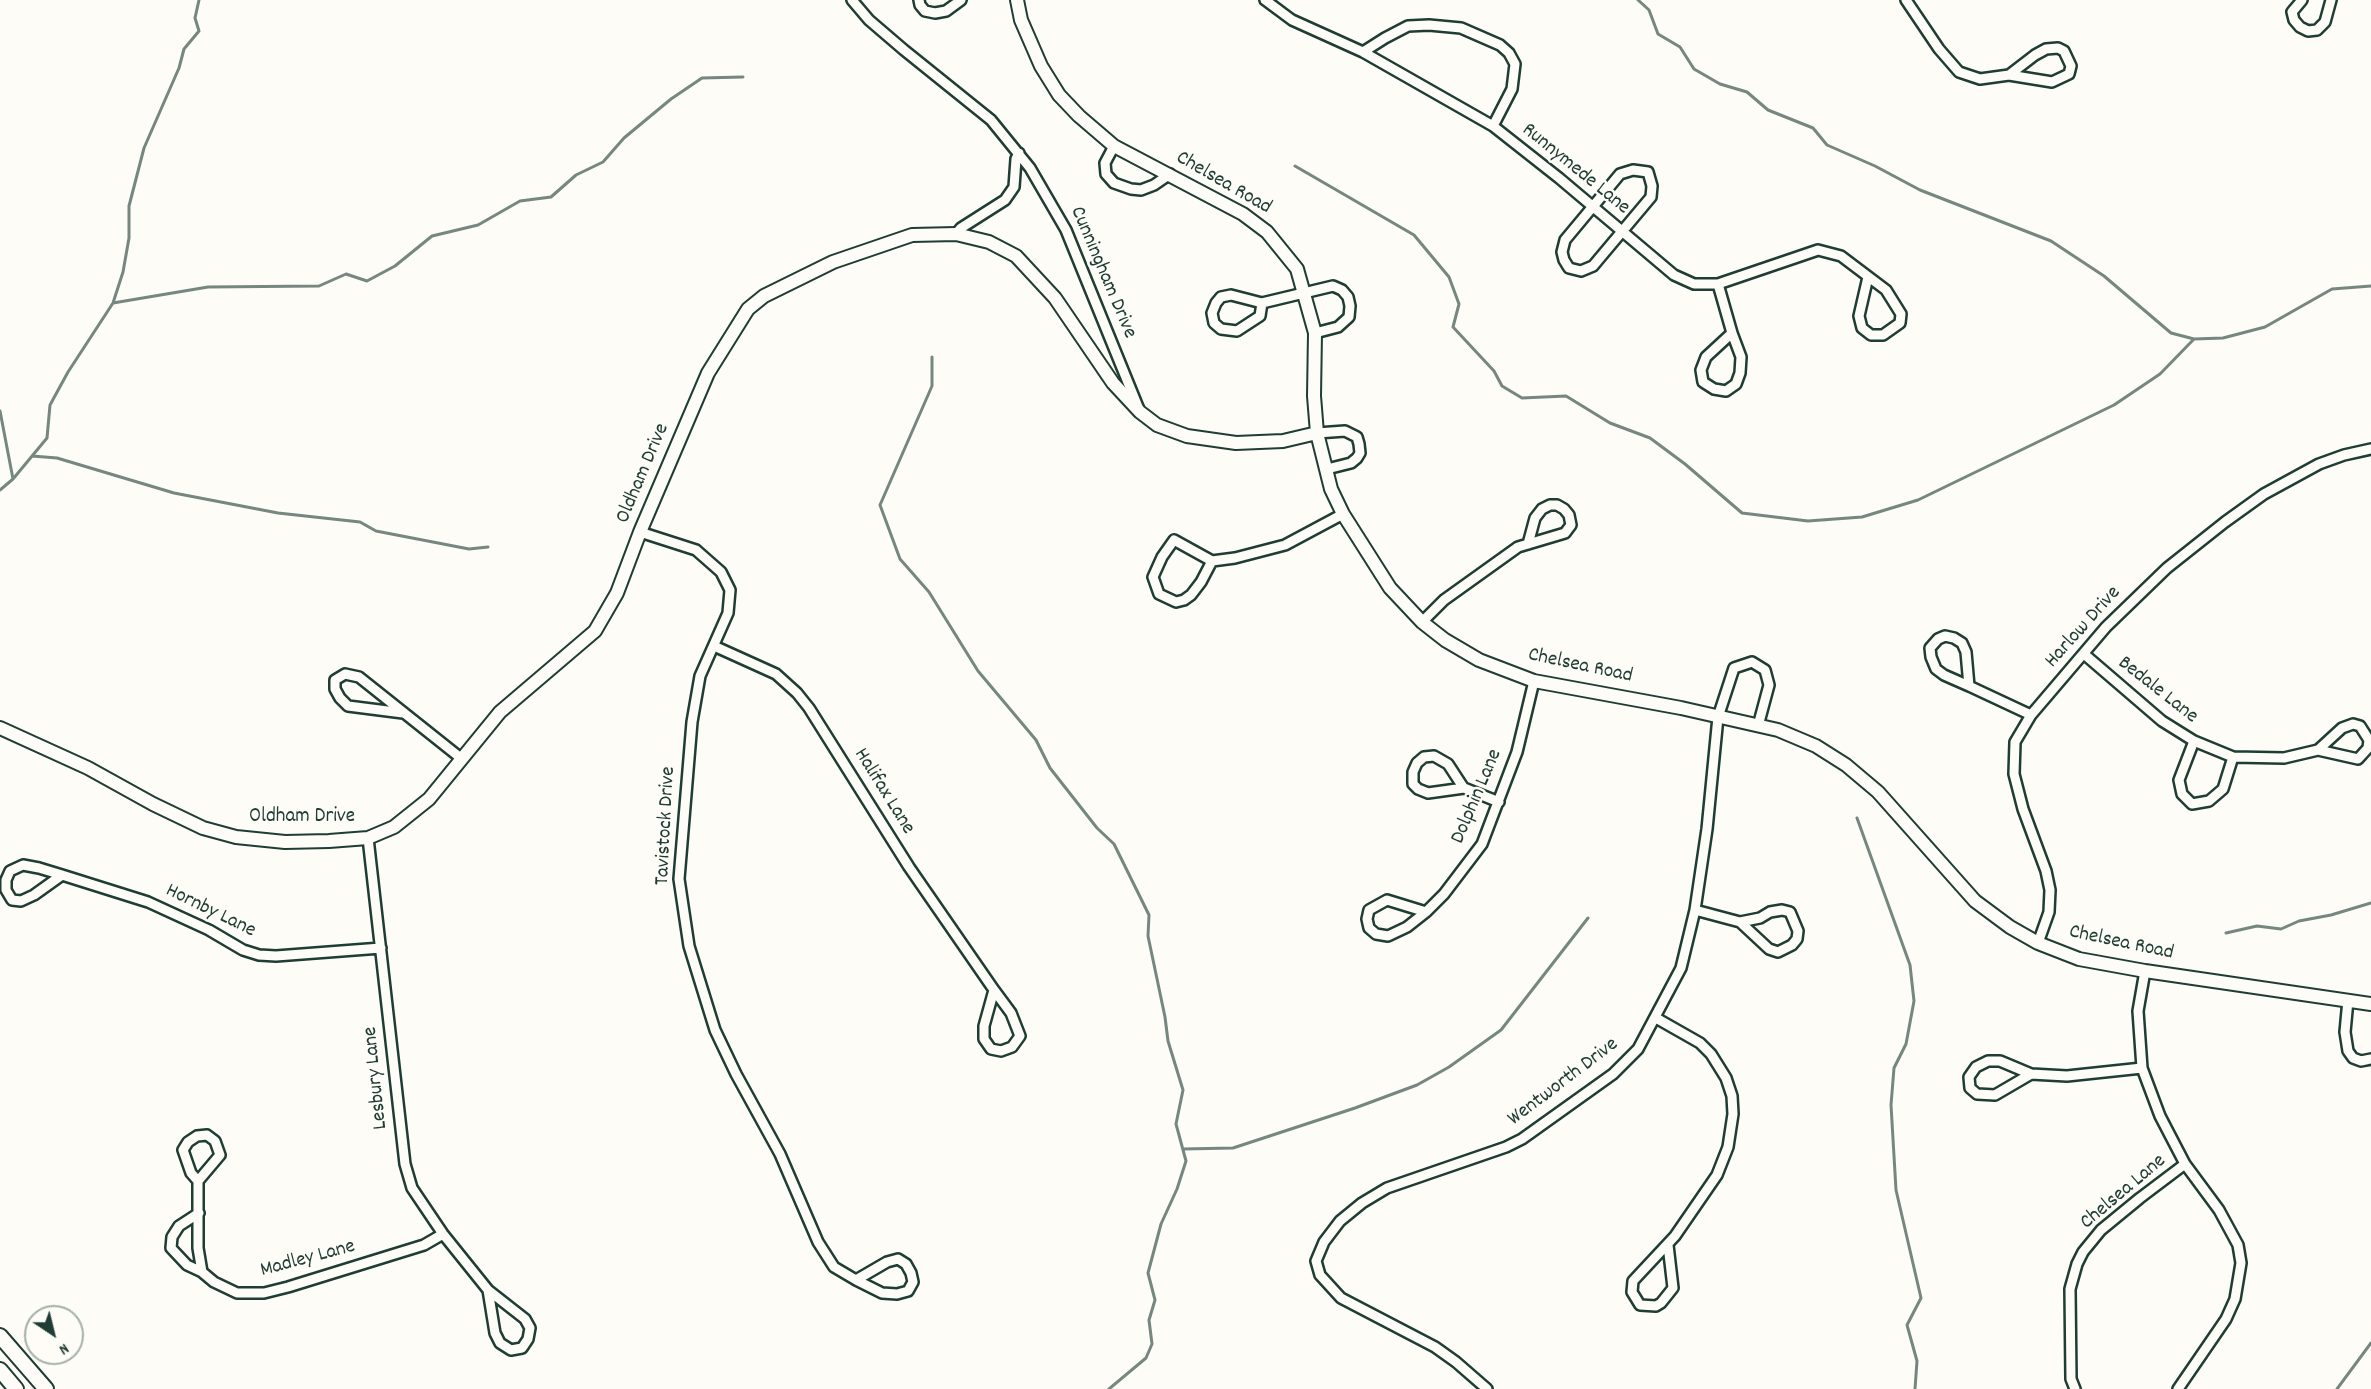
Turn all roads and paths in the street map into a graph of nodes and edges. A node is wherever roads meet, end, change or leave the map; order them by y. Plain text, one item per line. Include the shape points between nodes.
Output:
1 (852, 0) edge
2 (919, 0) edge
3 (961, 0) edge
4 (1017, 0) edge
5 (1265, 0) edge
6 (1906, 0) edge
7 (2302, 0) edge
8 (2331, 0) edge
9 (1363, 52) junction
10 (2009, 75) junction
11 (1493, 126) junction
12 (1114, 146) junction
13 (1019, 153) junction
14 (1170, 174) junction
15 (1592, 207) junction
16 (1621, 231) junction
17 (956, 234) junction
18 (1868, 277) junction
19 (1718, 284) junction
20 (1305, 292) junction
21 (1262, 303) junction
22 (1315, 333) junction
23 (1732, 333) junction
24 (1140, 412) junction
25 (1317, 434) junction
26 (2371, 449) edge
27 (1327, 469) junction
28 (1343, 514) junction
29 (640, 532) junction
30 (1528, 544) junction
31 (1212, 561) junction
32 (1422, 622) junction
33 (714, 646) junction
34 (2084, 654) junction
35 (1534, 681) junction
36 (1969, 686) junction
37 (403, 713) junction
38 (2031, 715) junction
39 (1718, 717) junction
40 (1758, 726) junction
41 (0, 728) edge
42 (2194, 741) junction
43 (2318, 750) junction
44 (2233, 757) junction
45 (462, 759) junction
46 (1464, 788) junction
47 (1499, 802) junction
48 (368, 837) junction
49 (62, 875) junction
50 (1695, 910) junction
51 (1426, 912) junction
52 (1740, 922) junction
53 (2038, 943) junction
54 (381, 948) junction
55 (2145, 971) junction
56 (994, 990) junction
57 (2348, 1000) junction
58 (2371, 1004) edge
59 (1656, 1018) junction
60 (2371, 1059) edge
61 (2142, 1068) junction
62 (2031, 1074) junction
63 (2186, 1164) junction
64 (198, 1181) junction
65 (198, 1213) junction
66 (443, 1234) junction
67 (1668, 1245) junction
68 (202, 1272) junction
69 (856, 1280) junction
70 (488, 1290) junction
71 (0, 1336) edge
72 (0, 1370) edge
73 (16, 1389) edge
74 (46, 1389) edge
75 (1487, 1389) edge
76 (2075, 1389) edge
77 (2178, 1389) edge

1 - 13 street, Cunningham Drive via 869,20 991,120
2 - 3 street via 925,11 934,13 946,11
4 - 12 street, Chelsea Road via 1021,20 1041,66 1059,95
5 - 9 street, Runnymede Lane via 1292,20
6 - 10 street via 1959,72 1980,79
7 - 8 street via 2292,12 2294,20 2308,31 2317,30 2325,22
9 - 11 street, Runnymede Lane
9 - 11 street via 1408,26 1461,28 1500,45 1515,64 1512,89
10 - 10 street via 2052,82 2069,74 2071,66 2064,51 2046,49
11 - 15 street, Runnymede Lane
12 - 14 street, Chelsea Road
12 - 14 street via 1105,163 1106,174 1114,183 1141,190
13 - 17 street via 1014,187 1005,200
13 - 24 street, Cunningham Drive via 1066,230
14 - 20 street, Chelsea Road via 1243,214 1267,232 1297,269
15 - 16 street, Runnymede Lane
15 - 16 street via 1565,240 1562,252 1569,268 1581,271 1593,266
15 - 16 street via 1620,174 1633,170 1648,172 1651,197
16 - 19 street, Runnymede Lane via 1674,275 1694,284
17 - 24 street, Oldham Drive via 989,242 1016,256 1054,298 1113,383
17 - 29 street, Oldham Drive via 912,236 833,262 764,296 748,309 708,373
18 - 18 street, Runnymede Lane via 1859,316 1862,328 1871,335 1883,335 1900,323 1901,314 1886,291
18 - 19 street, Runnymede Lane via 1841,256 1818,250
19 - 23 street
20 - 21 street
20 - 22 street, Chelsea Road
20 - 22 street via 1333,286 1348,297 1349,317 1345,323
21 - 21 street via 1231,295 1221,297 1212,313 1214,323 1221,329 1237,331 1260,316
22 - 25 street, Chelsea Road
23 - 23 street via 1706,357 1701,370 1703,382 1714,389 1726,391 1736,384 1740,373 1741,357
24 - 25 street, Oldham Drive via 1157,425 1187,436 1236,443 1283,441
25 - 27 street, Chelsea Road
25 - 27 street via 1345,431 1357,437 1359,444 1360,453 1351,463
26 - 34 street, Harlow Drive via 2319,464 2264,494 2137,596
27 - 28 street, Chelsea Road
28 - 31 street via 1285,545
28 - 32 street, Chelsea Road via 1390,588
29 - 33 street, Tavistock Drive via 696,550 721,572 730,590 728,613
29 - 45 street, Oldham Drive via 617,594 595,631 500,712
30 - 30 street via 1566,533 1571,525 1569,515 1557,505 1542,509 1535,518
30 - 32 street via 1518,547 1444,600
31 - 31 street via 1201,582 1184,600 1176,602 1158,594 1153,577 1174,540
32 - 35 street, Chelsea Road via 1479,660
33 - 56 street, Halifax Lane via 776,674 797,693
33 - 69 street, Tavistock Drive via 700,676 692,722 679,879 689,946 715,1030 780,1154 818,1242 834,1267
34 - 38 street, Harlow Drive
34 - 42 street, Bedale Lane via 2162,721
35 - 39 street, Chelsea Road
35 - 47 street, Dolphin Lane via 1517,752
36 - 36 street via 1962,643 1945,636 1938,639 1930,648 1936,669
36 - 38 street
37 - 37 street via 359,677 345,674 335,680 335,688 348,706
37 - 45 street
38 - 53 street, Harlow Drive via 2015,742 2014,774 2050,890 2049,912
39 - 40 street, Chelsea Road
39 - 40 street, Wentworth Drive via 1734,668 1752,662 1765,670 1769,685
39 - 50 street, Wentworth Drive
40 - 53 street, Chelsea Road via 1816,746 1846,765 1878,792 1975,901
41 - 48 street, Oldham Drive via 88,768 203,828 236,837 285,842
42 - 44 street, Bedale Lane
42 - 44 street via 2179,780 2182,794 2192,804 2209,801 2223,789
43 - 43 street, Bedale Lane via 2358,759 2368,748 2369,740 2360,726 2353,724 2342,728
43 - 44 street, Bedale Lane via 2284,758
45 - 48 street, Oldham Drive via 429,799 394,826
46 - 46 street via 1448,764 1434,756 1416,763 1413,784 1418,789 1428,793
46 - 47 street
47 - 51 street, Dolphin Lane via 1482,844
48 - 54 street, Lesbury Lane
49 - 49 street, Hornby Lane via 21,901 12,900 6,890 10,871 23,865
49 - 54 street, Hornby Lane via 148,902 259,955
50 - 52 street
50 - 59 street, Wentworth Drive via 1681,968
51 - 51 street, Dolphin Lane via 1387,900 1369,910 1366,919 1376,934 1388,936
52 - 52 street via 1769,949 1778,952 1797,939 1796,921 1790,912 1770,912
53 - 55 street, Chelsea Road via 2079,959
54 - 66 street, Lesbury Lane via 405,1164 412,1188
55 - 57 street, Chelsea Road
55 - 61 street, Chelsea Lane via 2138,1011
56 - 56 street, Halifax Lane via 984,1039 990,1049 1001,1051 1012,1047 1020,1036 1011,1013
57 - 58 street, Chelsea Road
57 - 60 street via 2348,1051 2361,1061
59 - 67 street via 1686,1034 1711,1054 1726,1078 1733,1114 1728,1147 1717,1175
59 - 75 street, Wentworth Drive via 1638,1049 1613,1074 1536,1131 1506,1147 1387,1188 1340,1221 1324,1242 1316,1261 1320,1275 1341,1298 1435,1347
61 - 62 street via 2067,1076
61 - 63 street, Chelsea Lane via 2160,1116
62 - 62 street via 2000,1061 1988,1061 1976,1067 1969,1077 1970,1088 1977,1094 1995,1095
63 - 76 street, Chelsea Lane via 2101,1230 2077,1264 2070,1289 2071,1380
63 - 77 street, Chelsea Lane via 2219,1210 2238,1245 2241,1263 2235,1299 2226,1319
64 - 64 street via 220,1155 215,1141 207,1135 197,1136 183,1150
64 - 65 street
65 - 68 street
65 - 68 street, Madley Lane via 179,1226 171,1248 187,1265
66 - 68 street, Madley Lane via 424,1245 264,1293 237,1293
66 - 70 street, Lesbury Lane
67 - 67 street via 1633,1281 1632,1292 1640,1305 1656,1306 1673,1288
69 - 69 street, Tavistock Drive via 882,1293 897,1294 908,1292 913,1282 906,1264 898,1259
70 - 70 street, Lesbury Lane via 500,1343 511,1350 522,1348 530,1328 525,1319
71 - 74 main road
72 - 73 main road

